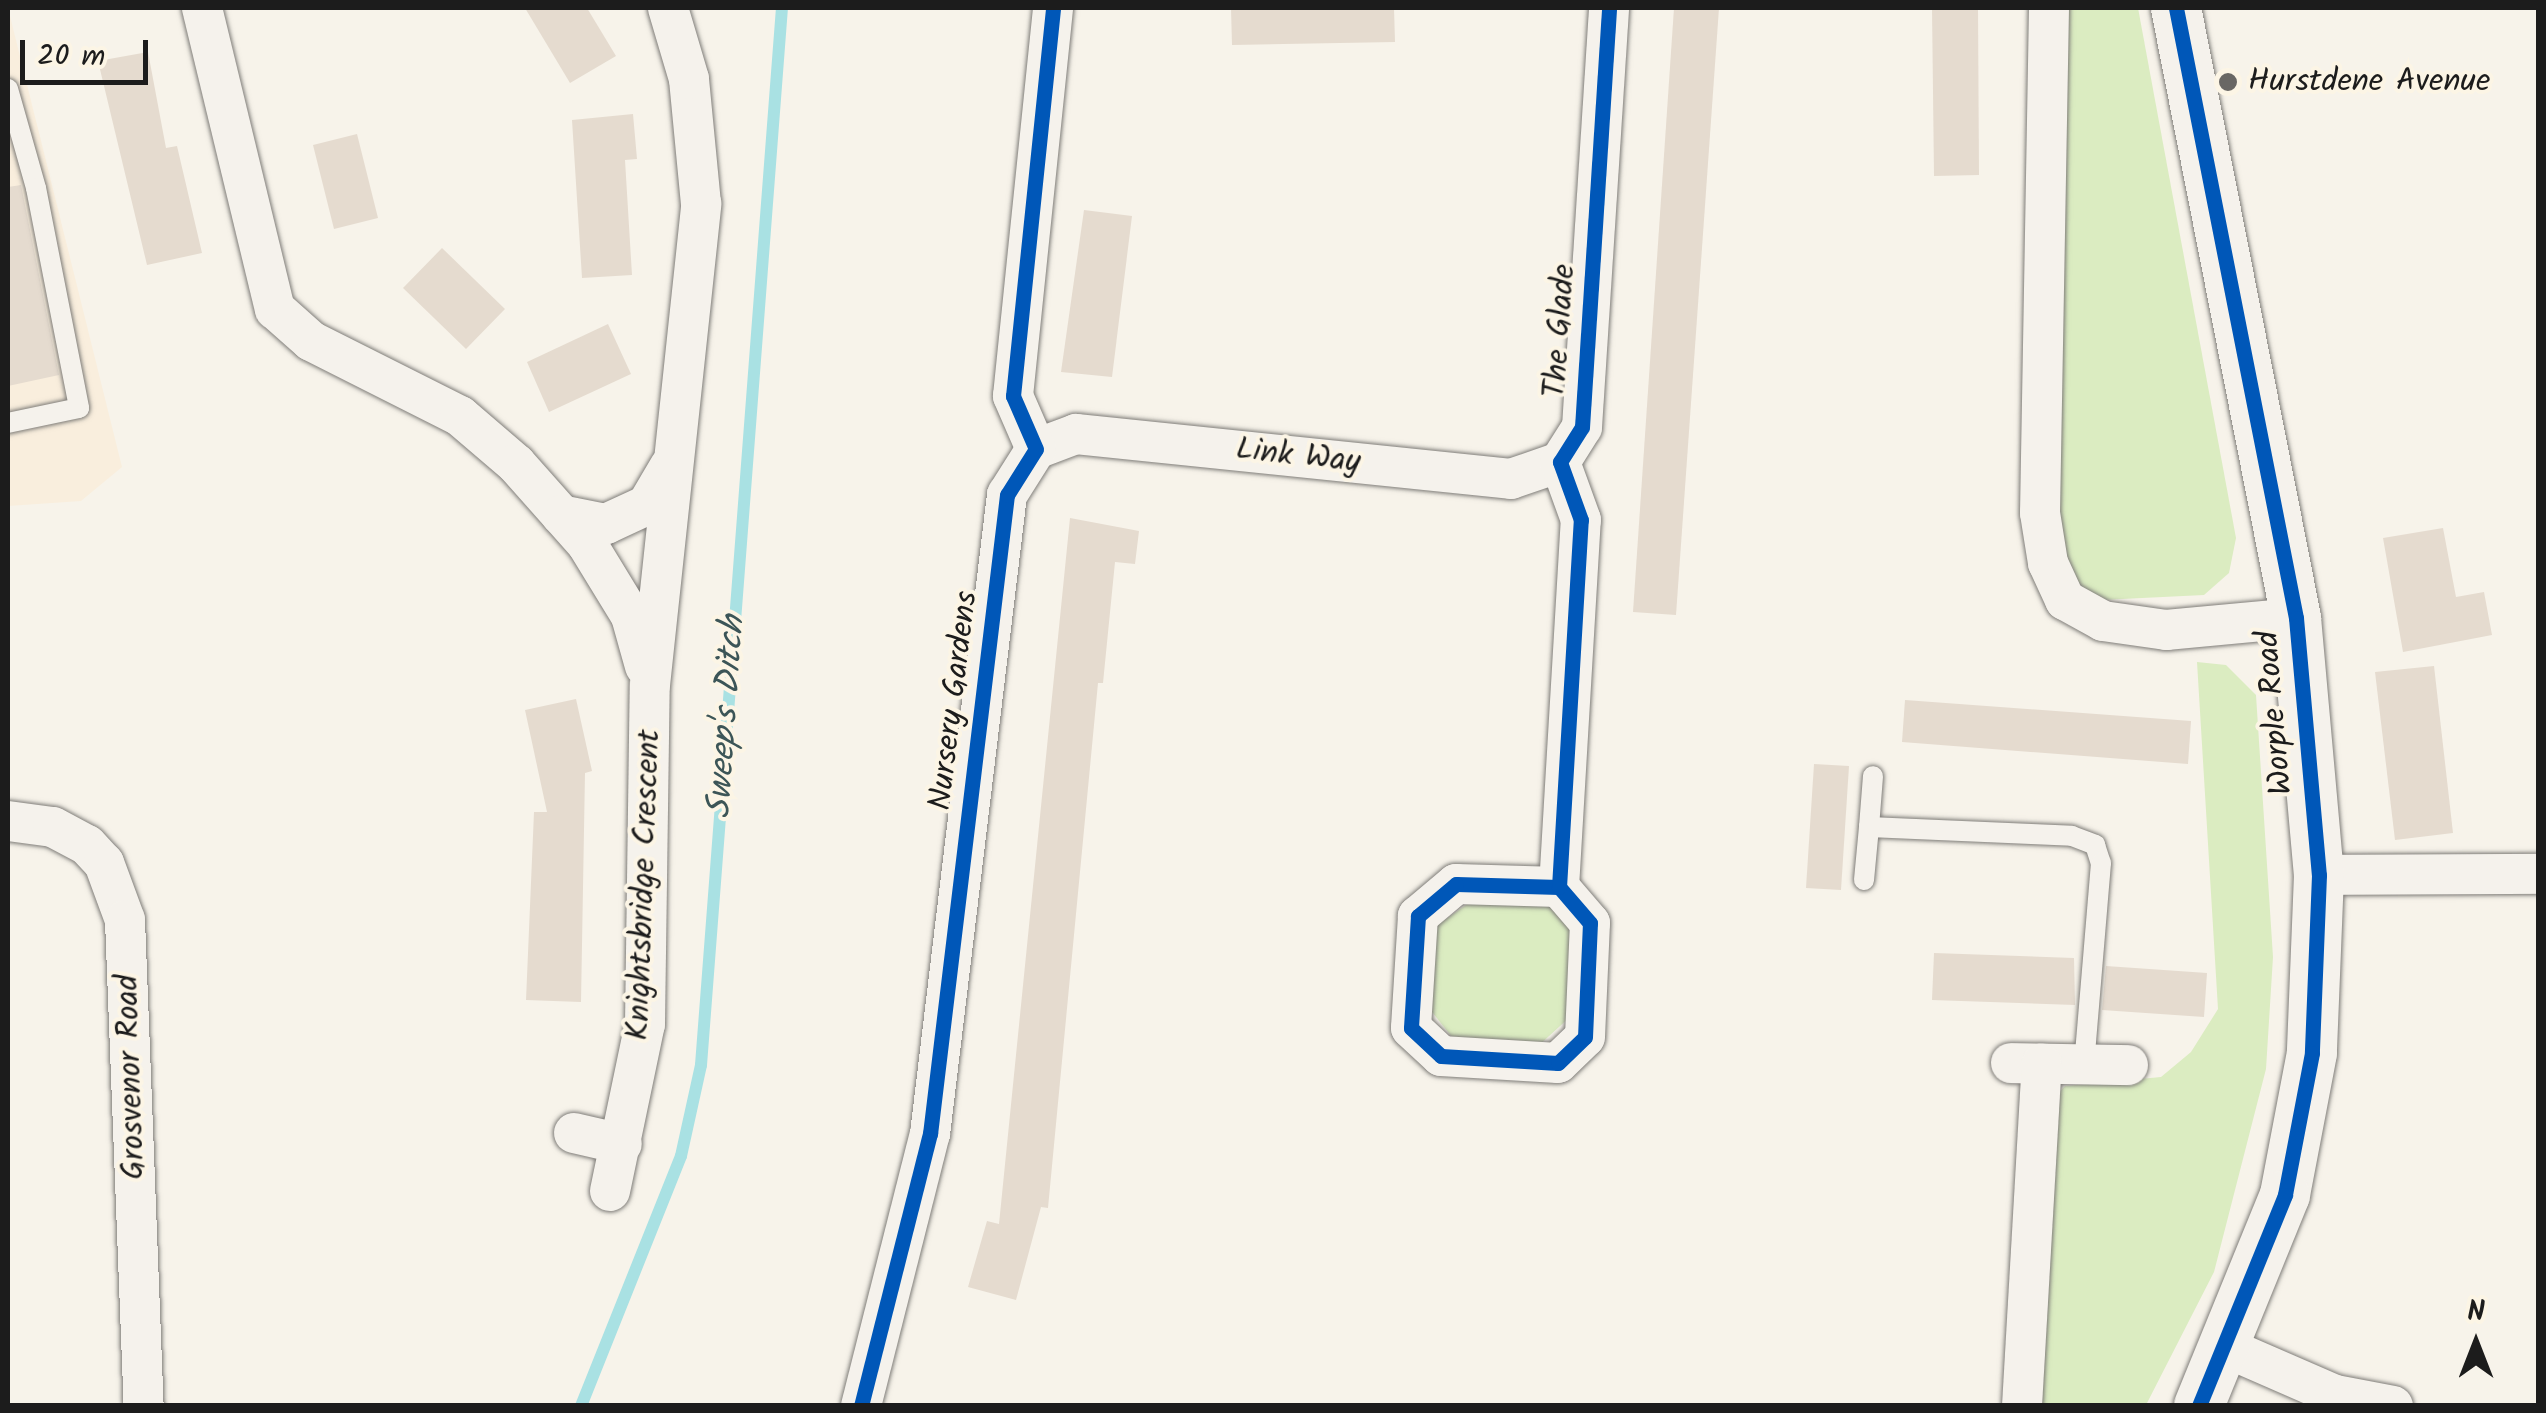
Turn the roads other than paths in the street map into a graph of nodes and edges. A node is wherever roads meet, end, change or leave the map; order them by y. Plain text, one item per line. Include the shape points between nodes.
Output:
1 (202, 8) edge
2 (668, 8) edge
3 (1052, 8) edge
4 (1609, 8) edge
5 (2050, 8) edge
6 (2176, 8) edge
7 (8, 89) edge
8 (12, 123) edge
9 (8, 423) edge
10 (1036, 448) junction
11 (674, 460) junction
12 (1560, 462) junction
13 (561, 515) junction
14 (2296, 618) junction
15 (650, 684) junction
16 (1873, 776) dead end
17 (8, 820) edge
18 (1869, 827) junction
19 (2538, 874) edge
20 (2319, 875) junction
21 (1864, 880) dead end
22 (1559, 887) junction
23 (2084, 1064) junction
24 (2128, 1065) dead end
25 (574, 1133) dead end
26 (622, 1144) junction
27 (610, 1190) dead end
28 (2226, 1348) junction
29 (144, 1406) edge
30 (861, 1406) edge
31 (2022, 1406) edge
32 (2200, 1406) edge
33 (2394, 1406) edge

1 - 13 street, Knightsbridge Crescent via 274,309 311,341 460,416
2 - 11 street, Knightsbridge Crescent via 690,79 701,204
3 - 10 street via 1013,396
4 - 12 street, The Glade via 1582,427
5 - 14 street, Worple Road via 2040,513 2048,563 2065,600 2103,621 2166,630
6 - 14 street, Worple Road
7 - 8 lane
8 - 9 lane via 80,408
10 - 12 street, Link Way via 1076,434 1512,478
10 - 30 street, Nursery Gardens via 1007,495 930,1134
11 - 13 street, Knightsbridge Crescent via 647,505 606,524
11 - 15 street, Knightsbridge Crescent
12 - 22 street via 1582,520
13 - 15 street, Knightsbridge Crescent via 587,544 630,616
14 - 20 street, Worple Road
15 - 26 street, Knightsbridge Crescent via 645,1024
16 - 18 lane
17 - 29 street, Grosvenor Road via 53,827 86,845 104,864 125,920
18 - 21 lane
18 - 23 lane via 2072,836 2095,845 2101,863
19 - 20 street
20 - 28 street, Worple Road via 2312,1053 2286,1195
22 - 22 street via 1590,922 1585,1036 1558,1063 1440,1056 1411,1028 1418,916 1456,884
23 - 24 street
23 - 31 street via 2026,1064
25 - 26 street
26 - 27 street, Knightsbridge Crescent
28 - 32 street, Worple Road
28 - 33 street via 2335,1395

